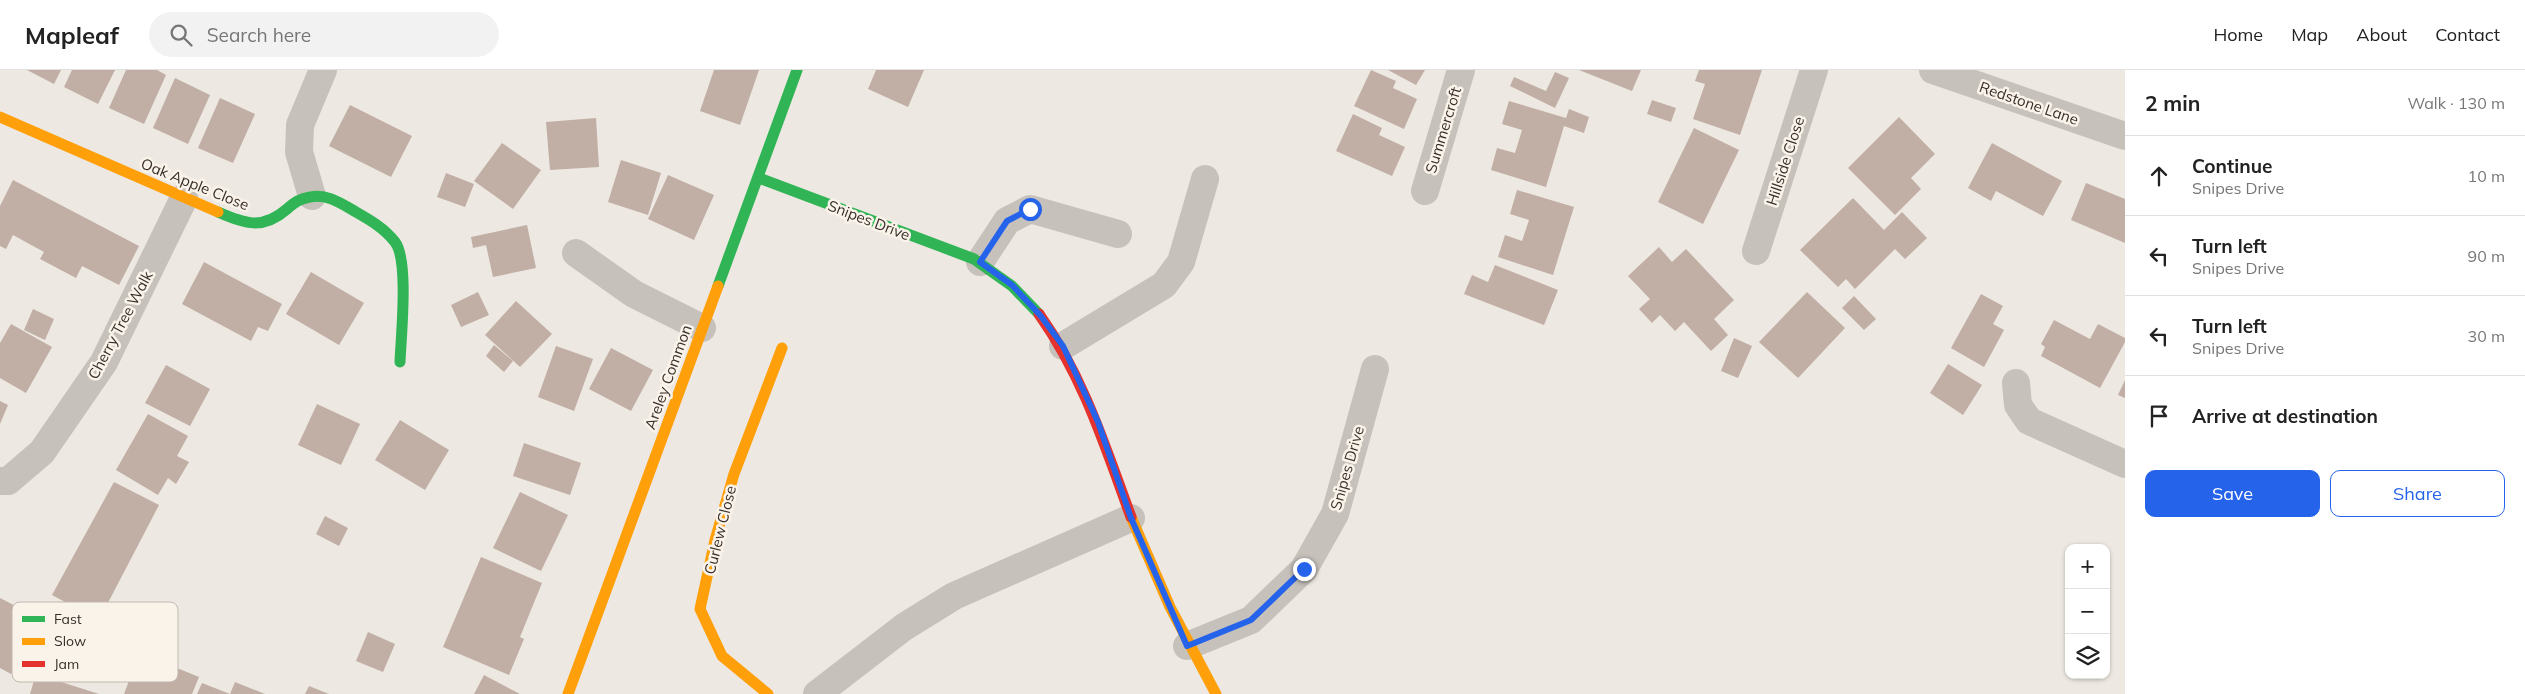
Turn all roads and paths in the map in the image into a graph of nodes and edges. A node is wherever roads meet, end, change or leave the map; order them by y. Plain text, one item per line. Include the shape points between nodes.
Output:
1 (323, 70) edge
2 (797, 70) edge
3 (1461, 70) edge
4 (1814, 70) edge
5 (1933, 70) edge
6 (0, 117) edge
7 (2125, 136) edge
8 (759, 178) junction
9 (1205, 178) dead end
10 (1425, 191) dead end
11 (312, 196) junction
12 (184, 198) junction
13 (1118, 234) dead end
14 (1756, 252) dead end
15 (576, 253) dead end
16 (980, 262) junction
17 (702, 328) junction
18 (1063, 346) junction
19 (782, 348) dead end
20 (400, 362) dead end
21 (1374, 369) dead end
22 (2016, 383) dead end
23 (2125, 464) edge
24 (0, 481) edge
25 (1131, 518) junction
26 (1187, 646) junction
27 (568, 694) edge
28 (768, 694) edge
29 (817, 694) edge
30 (1216, 694) edge

1 - 11 street via 300,125 299,152
2 - 8 street, Areley Common
3 - 10 street, Summercroft
4 - 14 street, Hillside Close
5 - 7 street, Redstone Lane
6 - 12 street, Oak Apple Close
8 - 16 street, Snipes Drive
8 - 17 street, Areley Common
9 - 18 street via 1181,262 1164,285
11 - 12 street, Oak Apple Close via 294,202 264,224 238,221
11 - 20 street via 334,199 379,226 396,242 403,265
12 - 24 street, Cherry Tree Walk via 104,362 42,452 8,481
13 - 16 street via 1030,209 1007,221
15 - 17 street via 634,294
16 - 18 street, Snipes Drive via 1012,285
17 - 27 street, Areley Common
18 - 25 street, Snipes Drive via 1098,422
19 - 28 street, Curlew Close via 734,474 700,609 722,656
21 - 26 street, Snipes Drive via 1335,514 1304,569 1251,620
22 - 23 street via 2018,405 2029,421
25 - 26 street, Snipes Drive
25 - 29 street via 954,596 904,627
26 - 30 street, Snipes Drive

